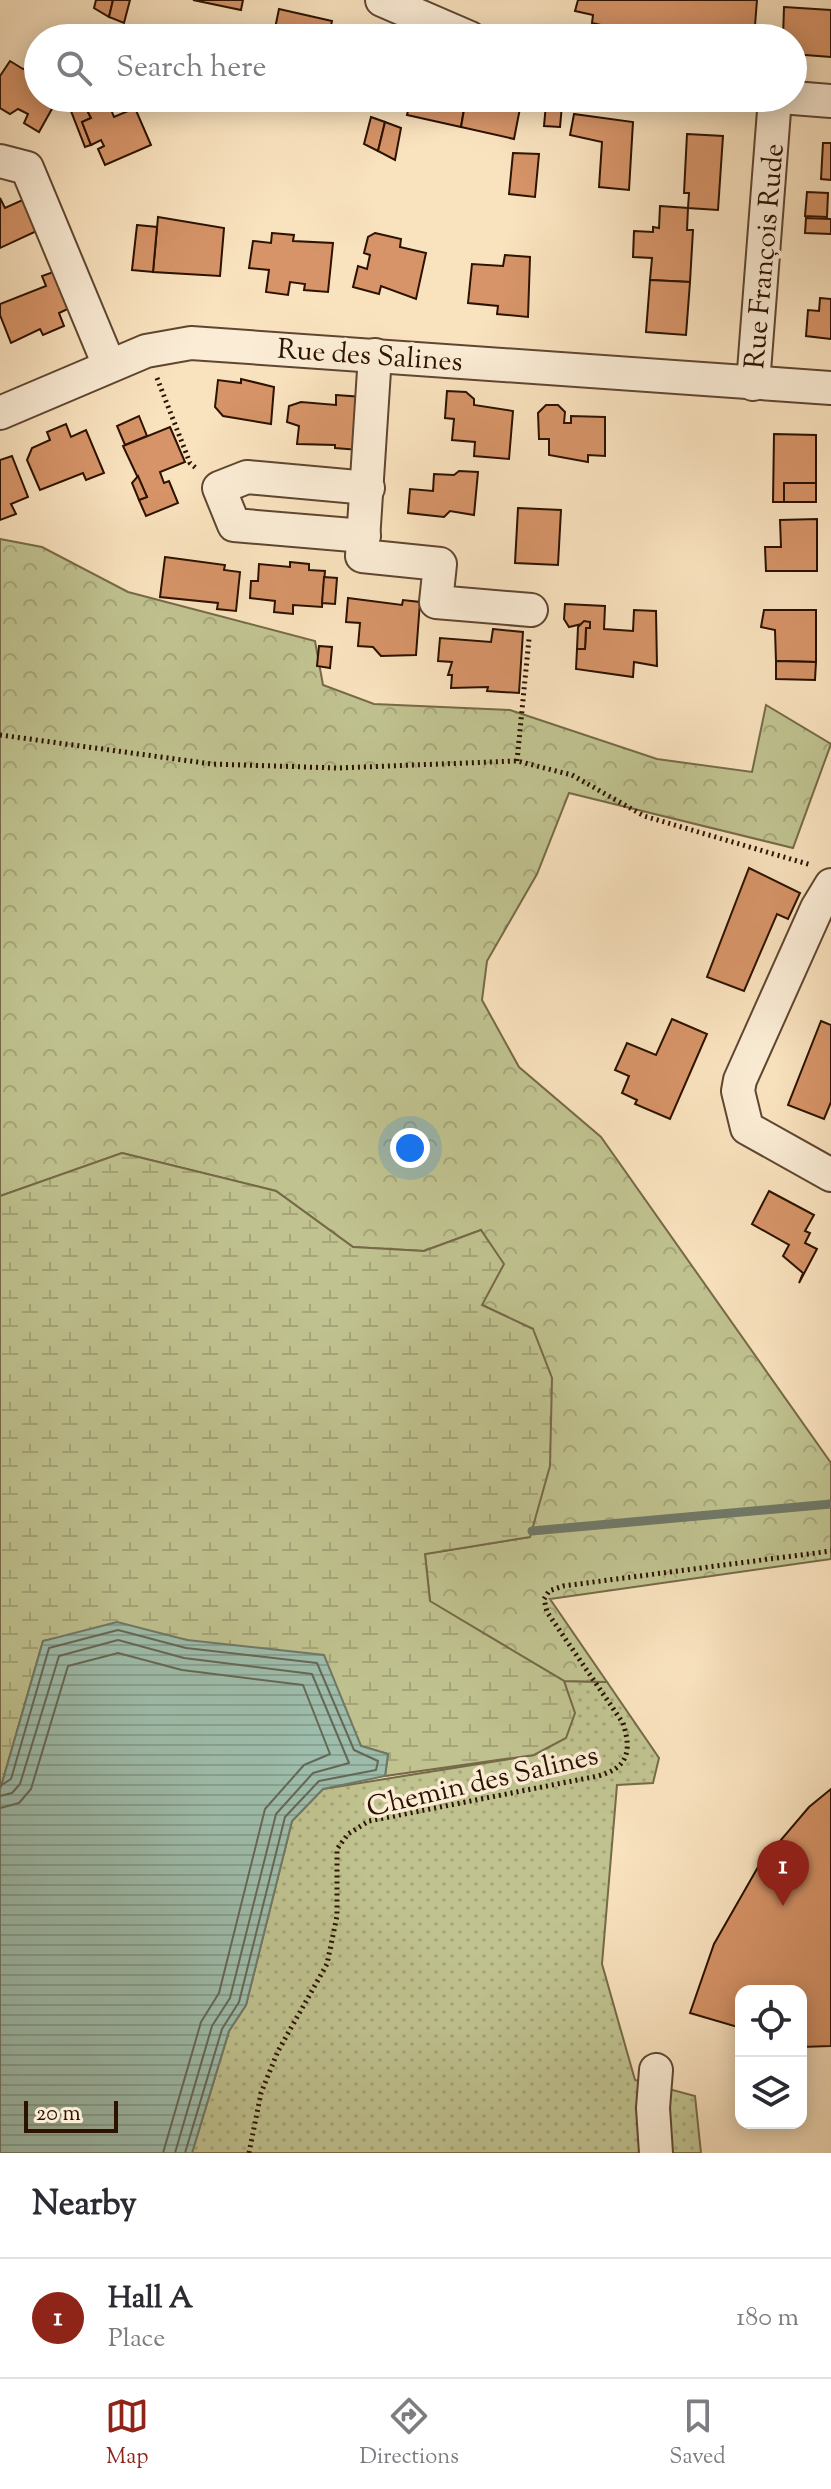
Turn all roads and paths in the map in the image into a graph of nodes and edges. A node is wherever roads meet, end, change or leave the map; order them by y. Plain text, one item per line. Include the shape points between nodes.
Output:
1 (382, 0) edge
2 (438, 24) edge
3 (807, 99) edge
4 (831, 101) edge
5 (774, 112) edge
6 (0, 161) edge
7 (146, 351) junction
8 (375, 355) junction
9 (109, 365) junction
10 (753, 384) junction
11 (831, 388) edge
12 (0, 413) edge
13 (219, 488) junction
14 (368, 488) junction
15 (364, 536) junction
16 (531, 610) joint
17 (0, 735) edge
18 (517, 761) junction
19 (824, 876) edge
20 (831, 1175) edge
21 (831, 1551) edge
22 (656, 2070) dead end
23 (249, 2153) edge
24 (656, 2153) edge

1 - 2 street
3 - 4 street
5 - 10 street, Rue François Rude
6 - 9 street via 27,168
7 - 8 street, Rue des Salines via 215,343
7 - 9 street, Rue des Salines
7 - 13 path via 190,463
8 - 10 street, Rue des Salines
8 - 14 street
9 - 12 street, Rue des Salines
10 - 11 street, Rue François Rude
13 - 14 street via 247,477
13 - 15 street via 234,525
14 - 15 street
15 - 16 street via 362,556 440,564 436,602
16 - 18 path
17 - 18 path via 212,764 337,768
18 - 19 path via 572,775 644,816
19 - 20 street via 817,908 738,1091 747,1128
21 - 23 path, Chemin des Salines via 549,1591 544,1599 547,1612 623,1723 629,1744 624,1764 598,1776 369,1821 348,1834 337,1849 337,1916 327,1964 261,2093
22 - 24 street

